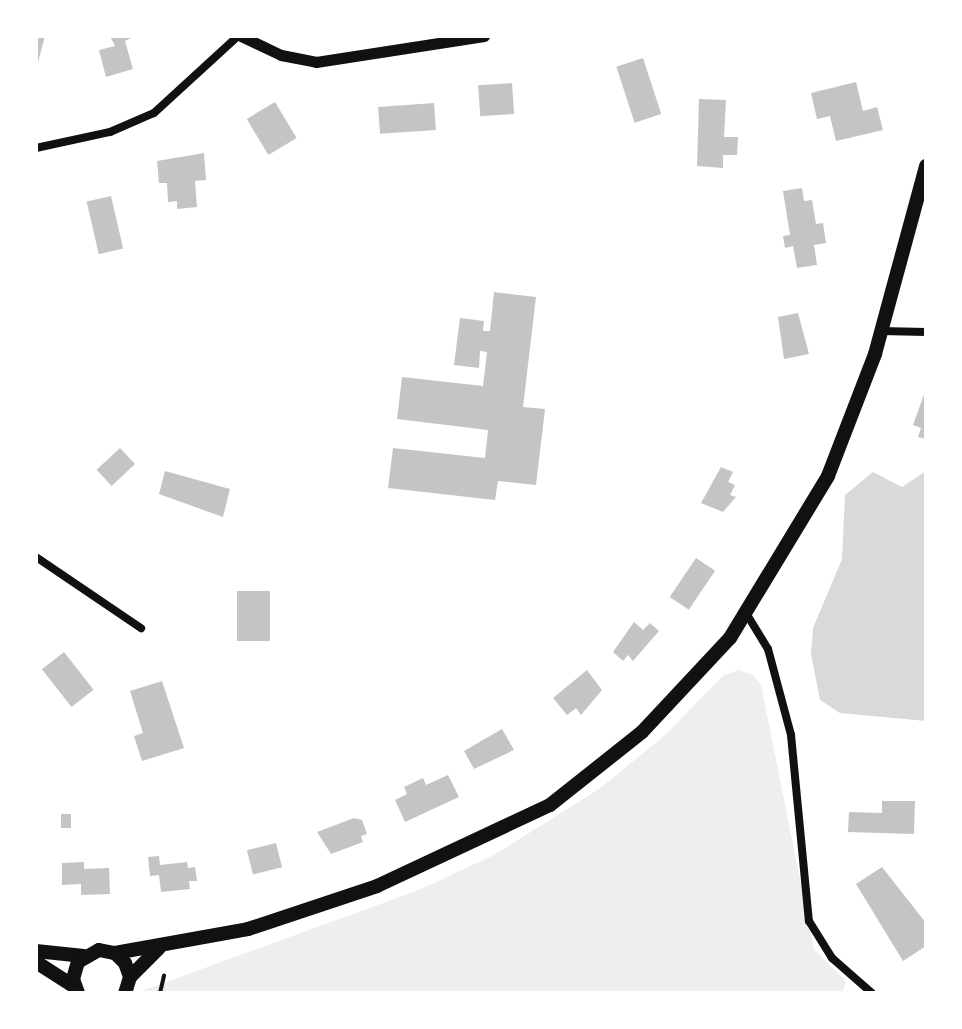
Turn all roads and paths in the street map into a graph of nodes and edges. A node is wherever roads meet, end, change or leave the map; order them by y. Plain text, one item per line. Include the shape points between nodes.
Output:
1 (239, 36) edge
2 (484, 36) edge
3 (36, 148) edge
4 (926, 166) edge
5 (881, 331) junction
6 (926, 332) edge
7 (36, 557) edge
8 (746, 613) junction
9 (141, 628) dead end
10 (160, 948) junction
11 (36, 951) edge
12 (115, 953) junction
13 (84, 956) junction
14 (36, 962) edge
15 (164, 975) dead end
16 (130, 977) junction
17 (76, 990) edge
18 (125, 993) edge
19 (160, 993) edge
20 (872, 993) edge

1 - 2 street via 281,55 316,62
1 - 3 street via 154,113 110,132
4 - 5 main road
5 - 6 street
5 - 8 main road via 828,476
7 - 9 street
8 - 10 main road via 730,638 642,732 550,805 377,886 248,929
8 - 20 street via 768,649 791,735 809,921 832,958
10 - 12 main road
10 - 16 main road
11 - 13 main road
12 - 13 main road via 99,950
12 - 16 main road
13 - 17 main road via 74,970
14 - 17 main road
15 - 19 path
16 - 18 main road

